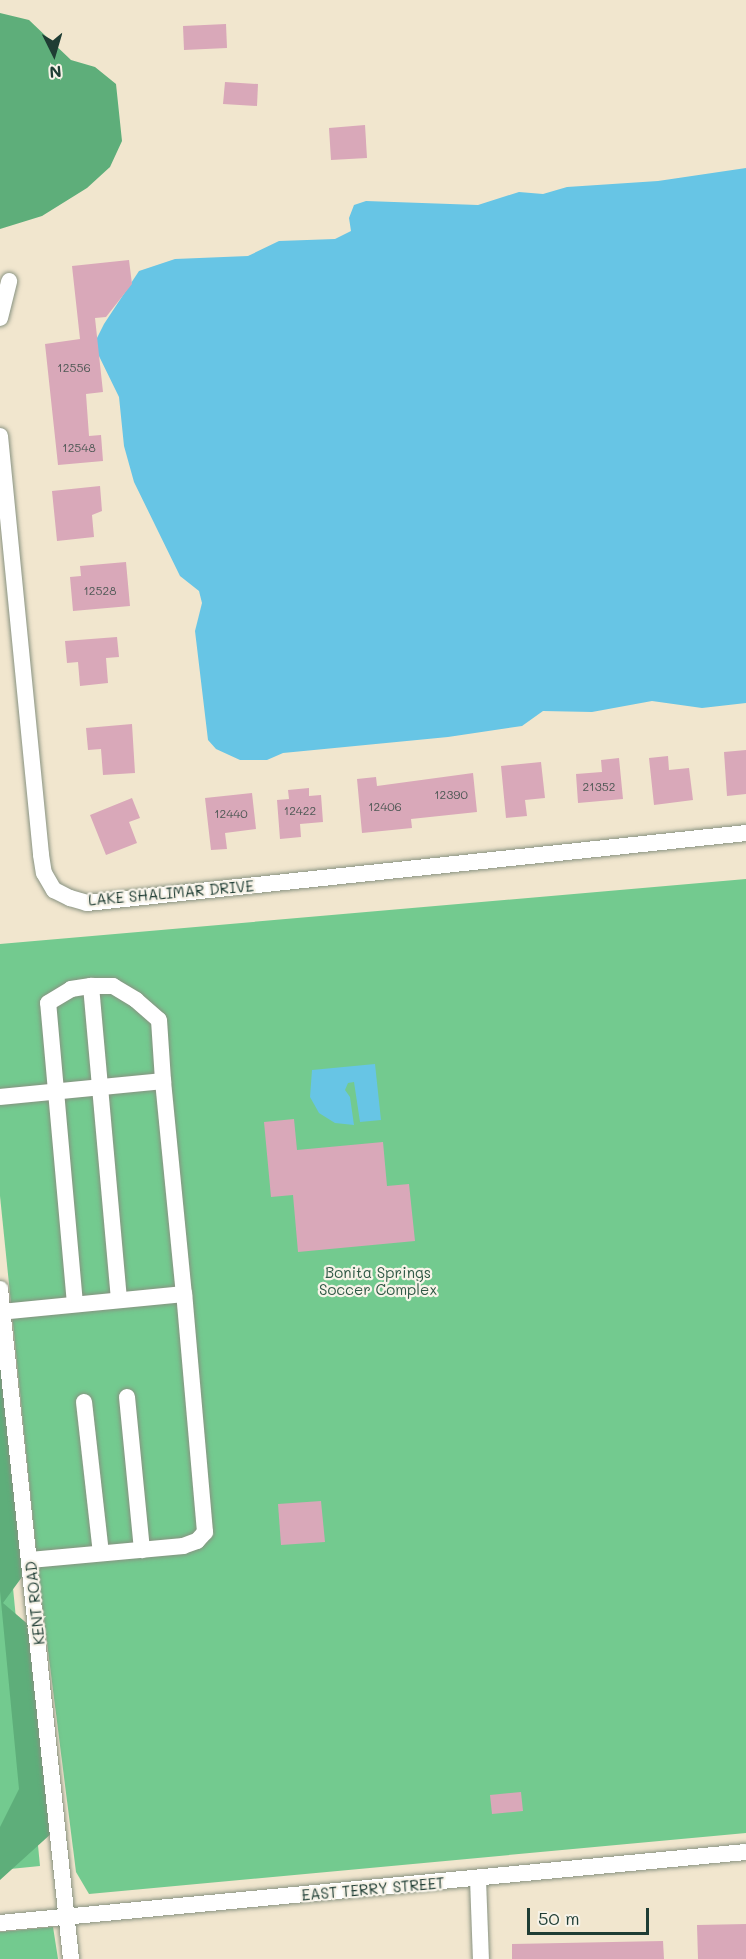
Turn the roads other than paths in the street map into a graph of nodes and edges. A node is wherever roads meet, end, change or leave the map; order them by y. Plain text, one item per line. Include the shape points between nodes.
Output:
1 (9, 281) dead end
2 (0, 318) edge
3 (0, 436) edge
4 (746, 832) edge
5 (91, 986) junction
6 (163, 1081) junction
7 (98, 1088) junction
8 (54, 1092) junction
9 (0, 1098) edge
10 (0, 1289) edge
11 (184, 1294) junction
12 (119, 1300) junction
13 (75, 1304) junction
14 (2, 1312) junction
15 (127, 1396) dead end
16 (84, 1402) dead end
17 (142, 1550) junction
18 (102, 1553) junction
19 (30, 1560) junction
20 (746, 1852) edge
21 (478, 1879) junction
22 (69, 1916) junction
23 (0, 1923) edge
24 (71, 1959) edge
25 (481, 1959) edge

1 - 2 street
3 - 4 street, LAKE SHALIMAR DRIVE via 41,855 44,873 54,890 87,903
5 - 6 street via 113,986 152,1011 159,1020
5 - 7 street
5 - 8 street via 71,989 48,1003
6 - 7 street
6 - 11 street
7 - 8 street
7 - 12 street
8 - 9 street
8 - 13 street
10 - 14 street, KENT ROAD
11 - 12 street
11 - 17 street via 208,1524 202,1537 190,1544
12 - 13 street
13 - 14 street
14 - 19 street, KENT ROAD
15 - 17 street
16 - 18 street
17 - 18 street
18 - 19 street
19 - 22 street, KENT ROAD
20 - 21 street, EAST TERRY STREET
21 - 22 street, EAST TERRY STREET
21 - 25 street
22 - 23 street, EAST TERRY STREET
22 - 24 street, KENT ROAD

